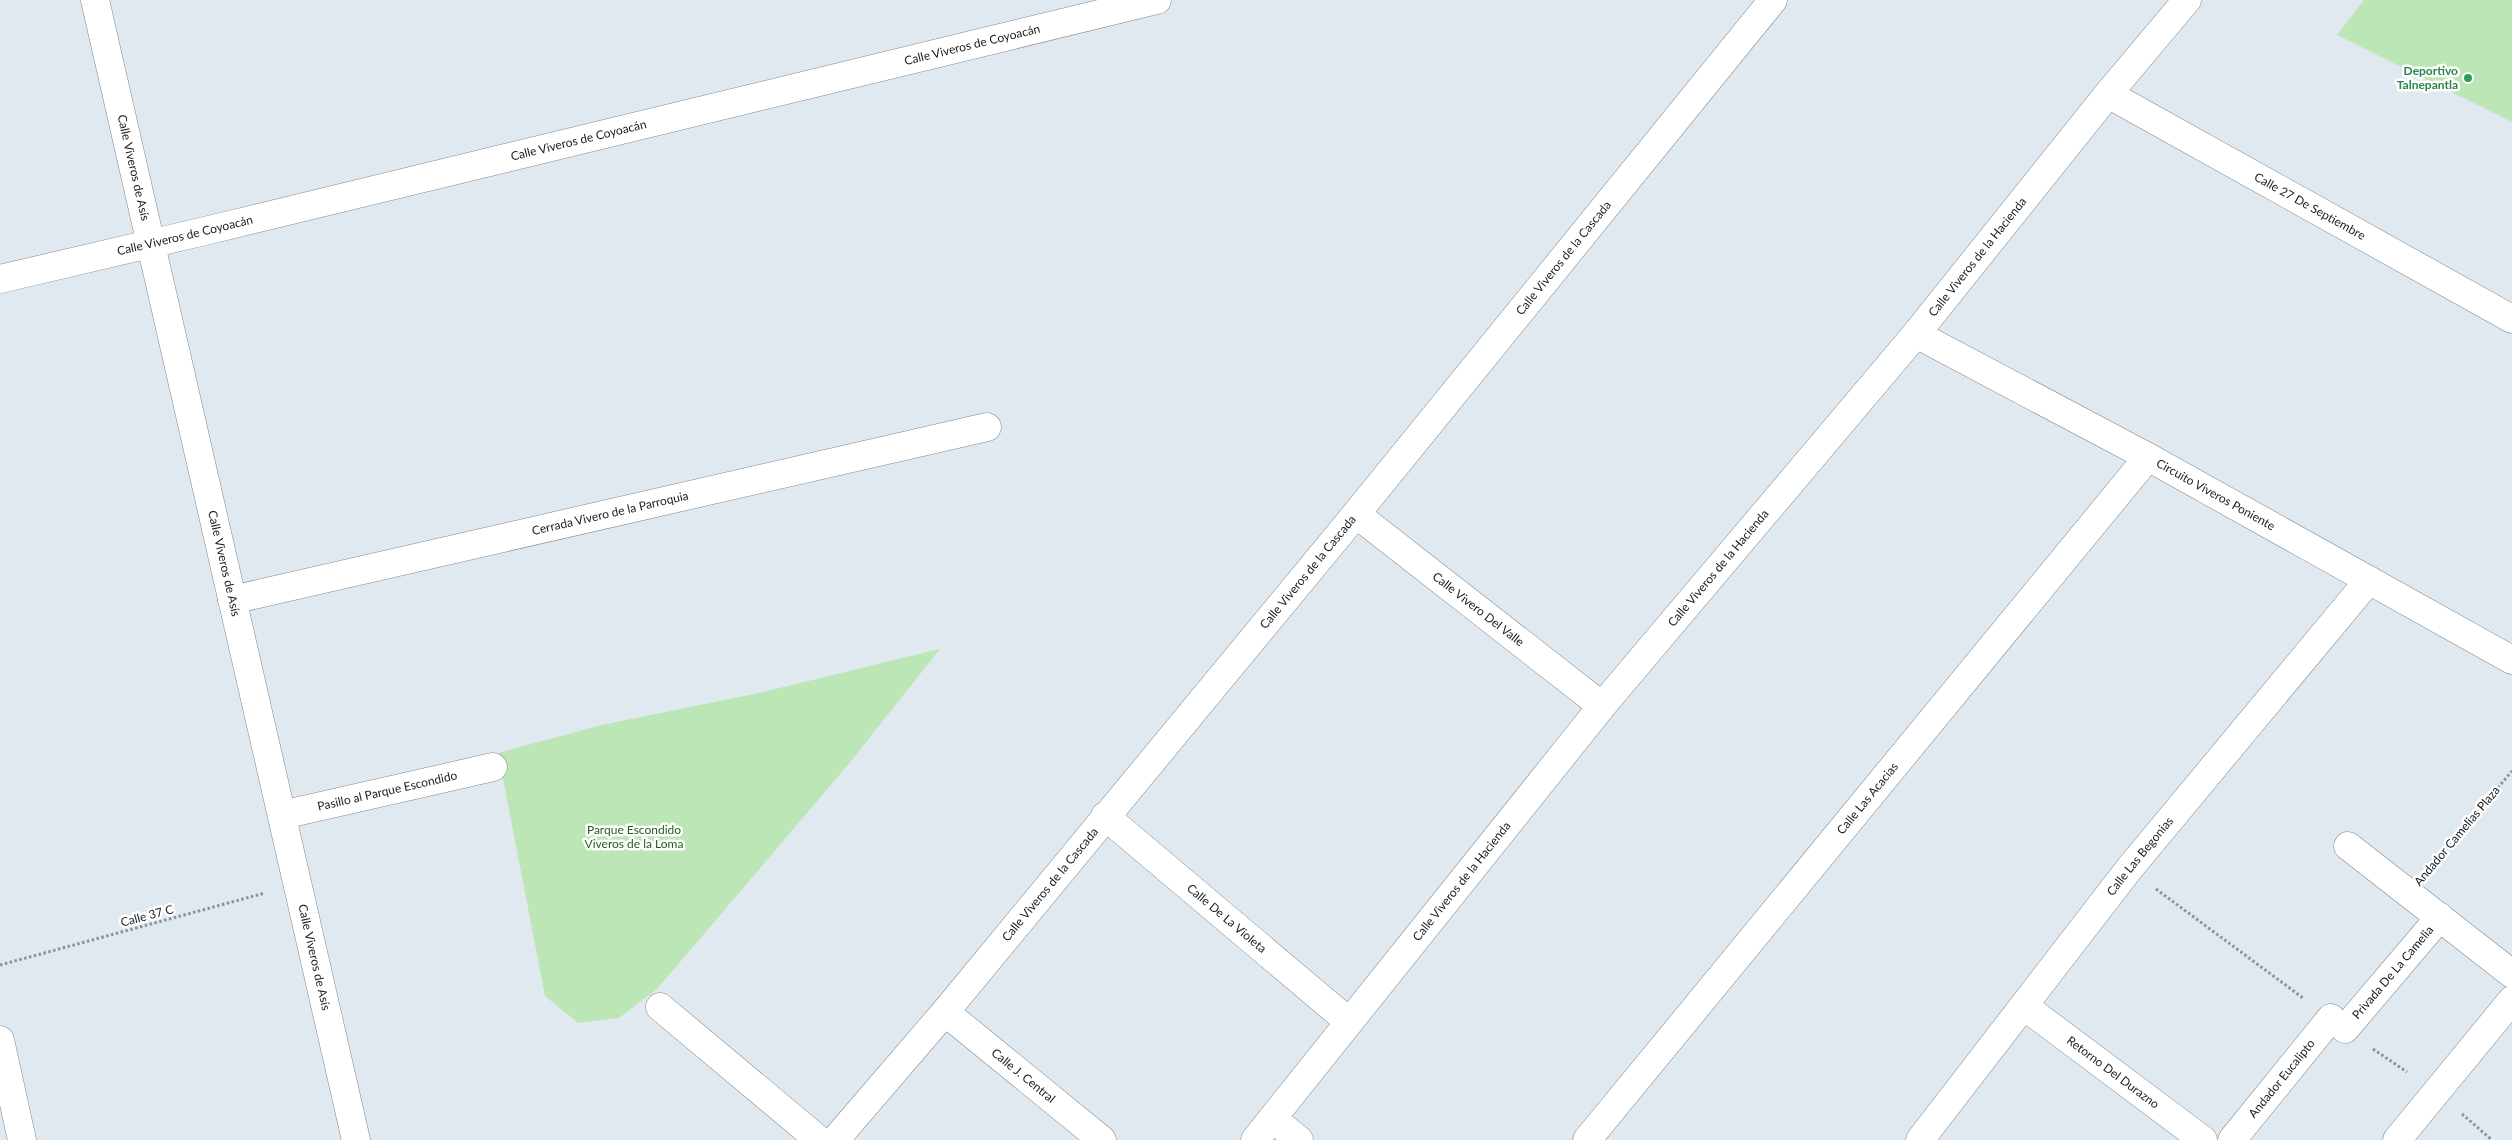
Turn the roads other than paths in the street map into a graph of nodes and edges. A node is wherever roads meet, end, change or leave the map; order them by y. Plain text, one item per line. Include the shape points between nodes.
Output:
1 (95, 0) edge
2 (1157, 0) edge
3 (1773, 0) edge
4 (2186, 0) edge
5 (2108, 94) junction
6 (152, 244) junction
7 (0, 279) edge
8 (2512, 319) edge
9 (1916, 334) junction
10 (988, 427) dead end
11 (2148, 457) junction
12 (1356, 514) junction
13 (2369, 580) junction
14 (232, 600) junction
15 (2512, 660) edge
16 (1602, 706) junction
17 (493, 767) dead end
18 (282, 815) junction
19 (1105, 816) junction
20 (2348, 846) dead end
21 (2440, 917) junction
22 (2512, 974) edge
23 (2512, 1000) edge
24 (2024, 1006) junction
25 (660, 1007) dead end
26 (945, 1012) junction
27 (1348, 1021) junction
28 (2338, 1024) joint
29 (0, 1040) edge
30 (1273, 1119) junction
31 (360, 1135) edge
32 (22, 1140) edge
33 (819, 1140) edge
34 (835, 1140) edge
35 (1102, 1140) edge
36 (1255, 1140) edge
37 (1299, 1140) edge
38 (1587, 1140) edge
39 (1920, 1140) edge
40 (2203, 1140) edge
41 (2232, 1140) edge
42 (2397, 1140) edge

1 - 6 street, Calle Viveros de Asís
2 - 6 street, Calle Viveros de Coyoacán
3 - 12 street, Calle Viveros de la Cascada
4 - 5 street, Calle Viveros de la Hacienda
5 - 8 street, Calle 27 De Septiembre
5 - 9 street, Calle Viveros de la Hacienda
6 - 7 street, Calle Viveros de Coyoacán
6 - 14 street, Calle Viveros de Asís
9 - 11 street, Circuito Viveros Poniente
9 - 16 street, Calle Viveros de la Hacienda
10 - 14 street, Cerrada Vivero de la Parroquia
11 - 13 street, Circuito Viveros Poniente
11 - 38 street, Calle Las Acacias
12 - 16 street, Calle Vivero Del Valle
12 - 19 street, Calle Viveros de la Cascada
13 - 15 street, Circuito Viveros Poniente
13 - 24 street, Calle Las Begonias via 2129,869
14 - 18 street, Calle Viveros de Asís
16 - 27 street, Calle Viveros de la Hacienda
17 - 18 street, Pasillo al Parque Escondido
18 - 31 street, Calle Viveros de Asís
19 - 26 street, Calle Viveros de la Cascada
19 - 27 street, Calle De La Violeta
20 - 21 street, Andador Camelias Plaza
21 - 22 street, Andador Camelias Plaza
21 - 28 street, Privada De La Camelia
23 - 42 street
24 - 39 street, Calle Las Begonias
24 - 40 street, Retorno Del Durazno
25 - 33 street
26 - 34 street, Calle Viveros de la Cascada
26 - 35 street, Calle J. Central
27 - 30 street, Calle Viveros de la Hacienda
28 - 41 street, Andador Eucalipto
29 - 32 street
30 - 36 street, Calle Viveros de la Hacienda
30 - 37 street

